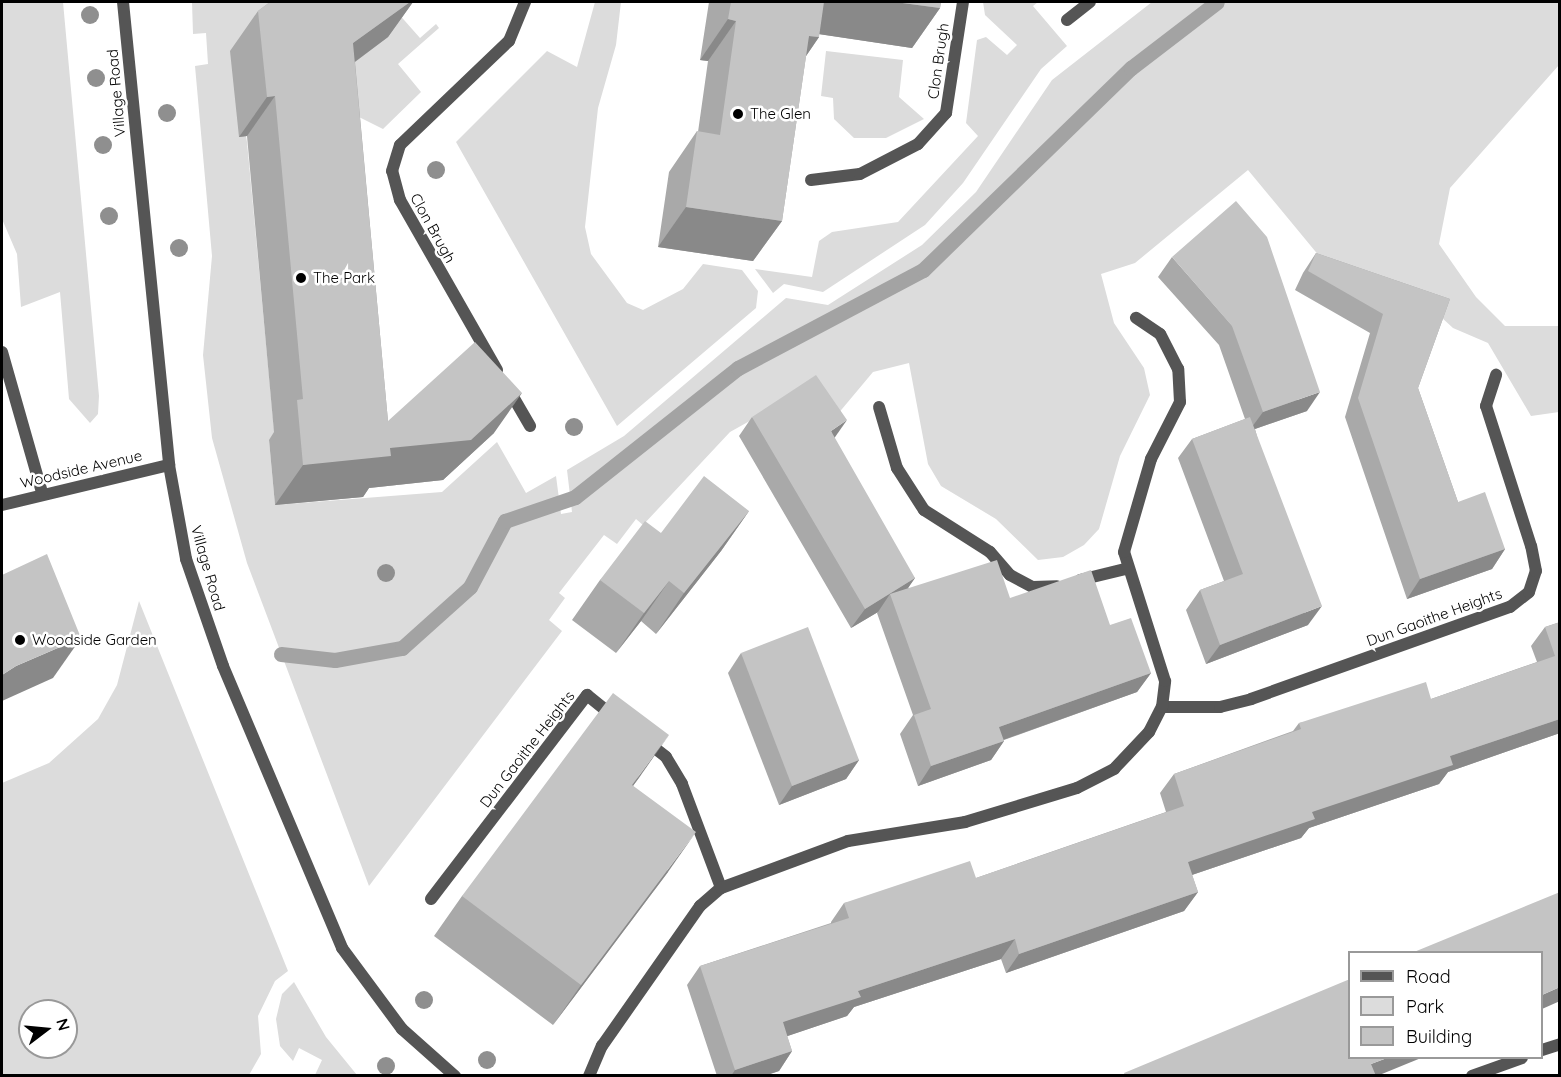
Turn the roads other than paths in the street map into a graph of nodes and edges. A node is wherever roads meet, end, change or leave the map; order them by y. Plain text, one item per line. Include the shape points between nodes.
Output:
1 (123, 2) edge
2 (525, 2) edge
3 (963, 2) edge
4 (1090, 2) edge
5 (1067, 20) dead end
6 (811, 180) dead end
7 (1136, 318) dead end
8 (2, 352) edge
9 (1496, 375) dead end
10 (879, 407) dead end
11 (530, 426) dead end
12 (169, 465) junction
13 (42, 492) junction
14 (2, 505) edge
15 (1125, 568) junction
16 (1162, 707) junction
17 (720, 888) junction
18 (431, 899) dead end
19 (1560, 1044) edge
20 (1543, 1050) edge
21 (1519, 1059) edge
22 (455, 1076) edge
23 (589, 1076) edge
24 (1472, 1076) edge

1 - 12 street, Village Road
2 - 11 street, Clon Brugh via 509,40 400,146 392,171 400,200
3 - 6 street, Clon Brugh via 946,113 918,144 860,174
4 - 5 street
7 - 15 street via 1160,334 1178,369 1180,402 1151,459 1124,552
8 - 13 street
9 - 16 street, Dun Gaoithe Heights via 1486,406 1531,546 1536,571 1529,592 1510,607 1251,699 1220,707
10 - 15 street via 897,468 924,510 990,552 1010,575 1034,586 1053,586
12 - 13 street, Woodside Avenue
12 - 22 street, Village Road via 186,559 305,872 342,948 374,996
13 - 14 street, Woodside Avenue
15 - 16 street via 1165,681
16 - 17 street via 1149,732 1114,769 1077,788 964,822 848,841
17 - 18 street, Dun Gaoithe Heights via 682,784 666,757 586,696
17 - 23 street via 687,924 602,1046
19 - 20 street
21 - 24 street

